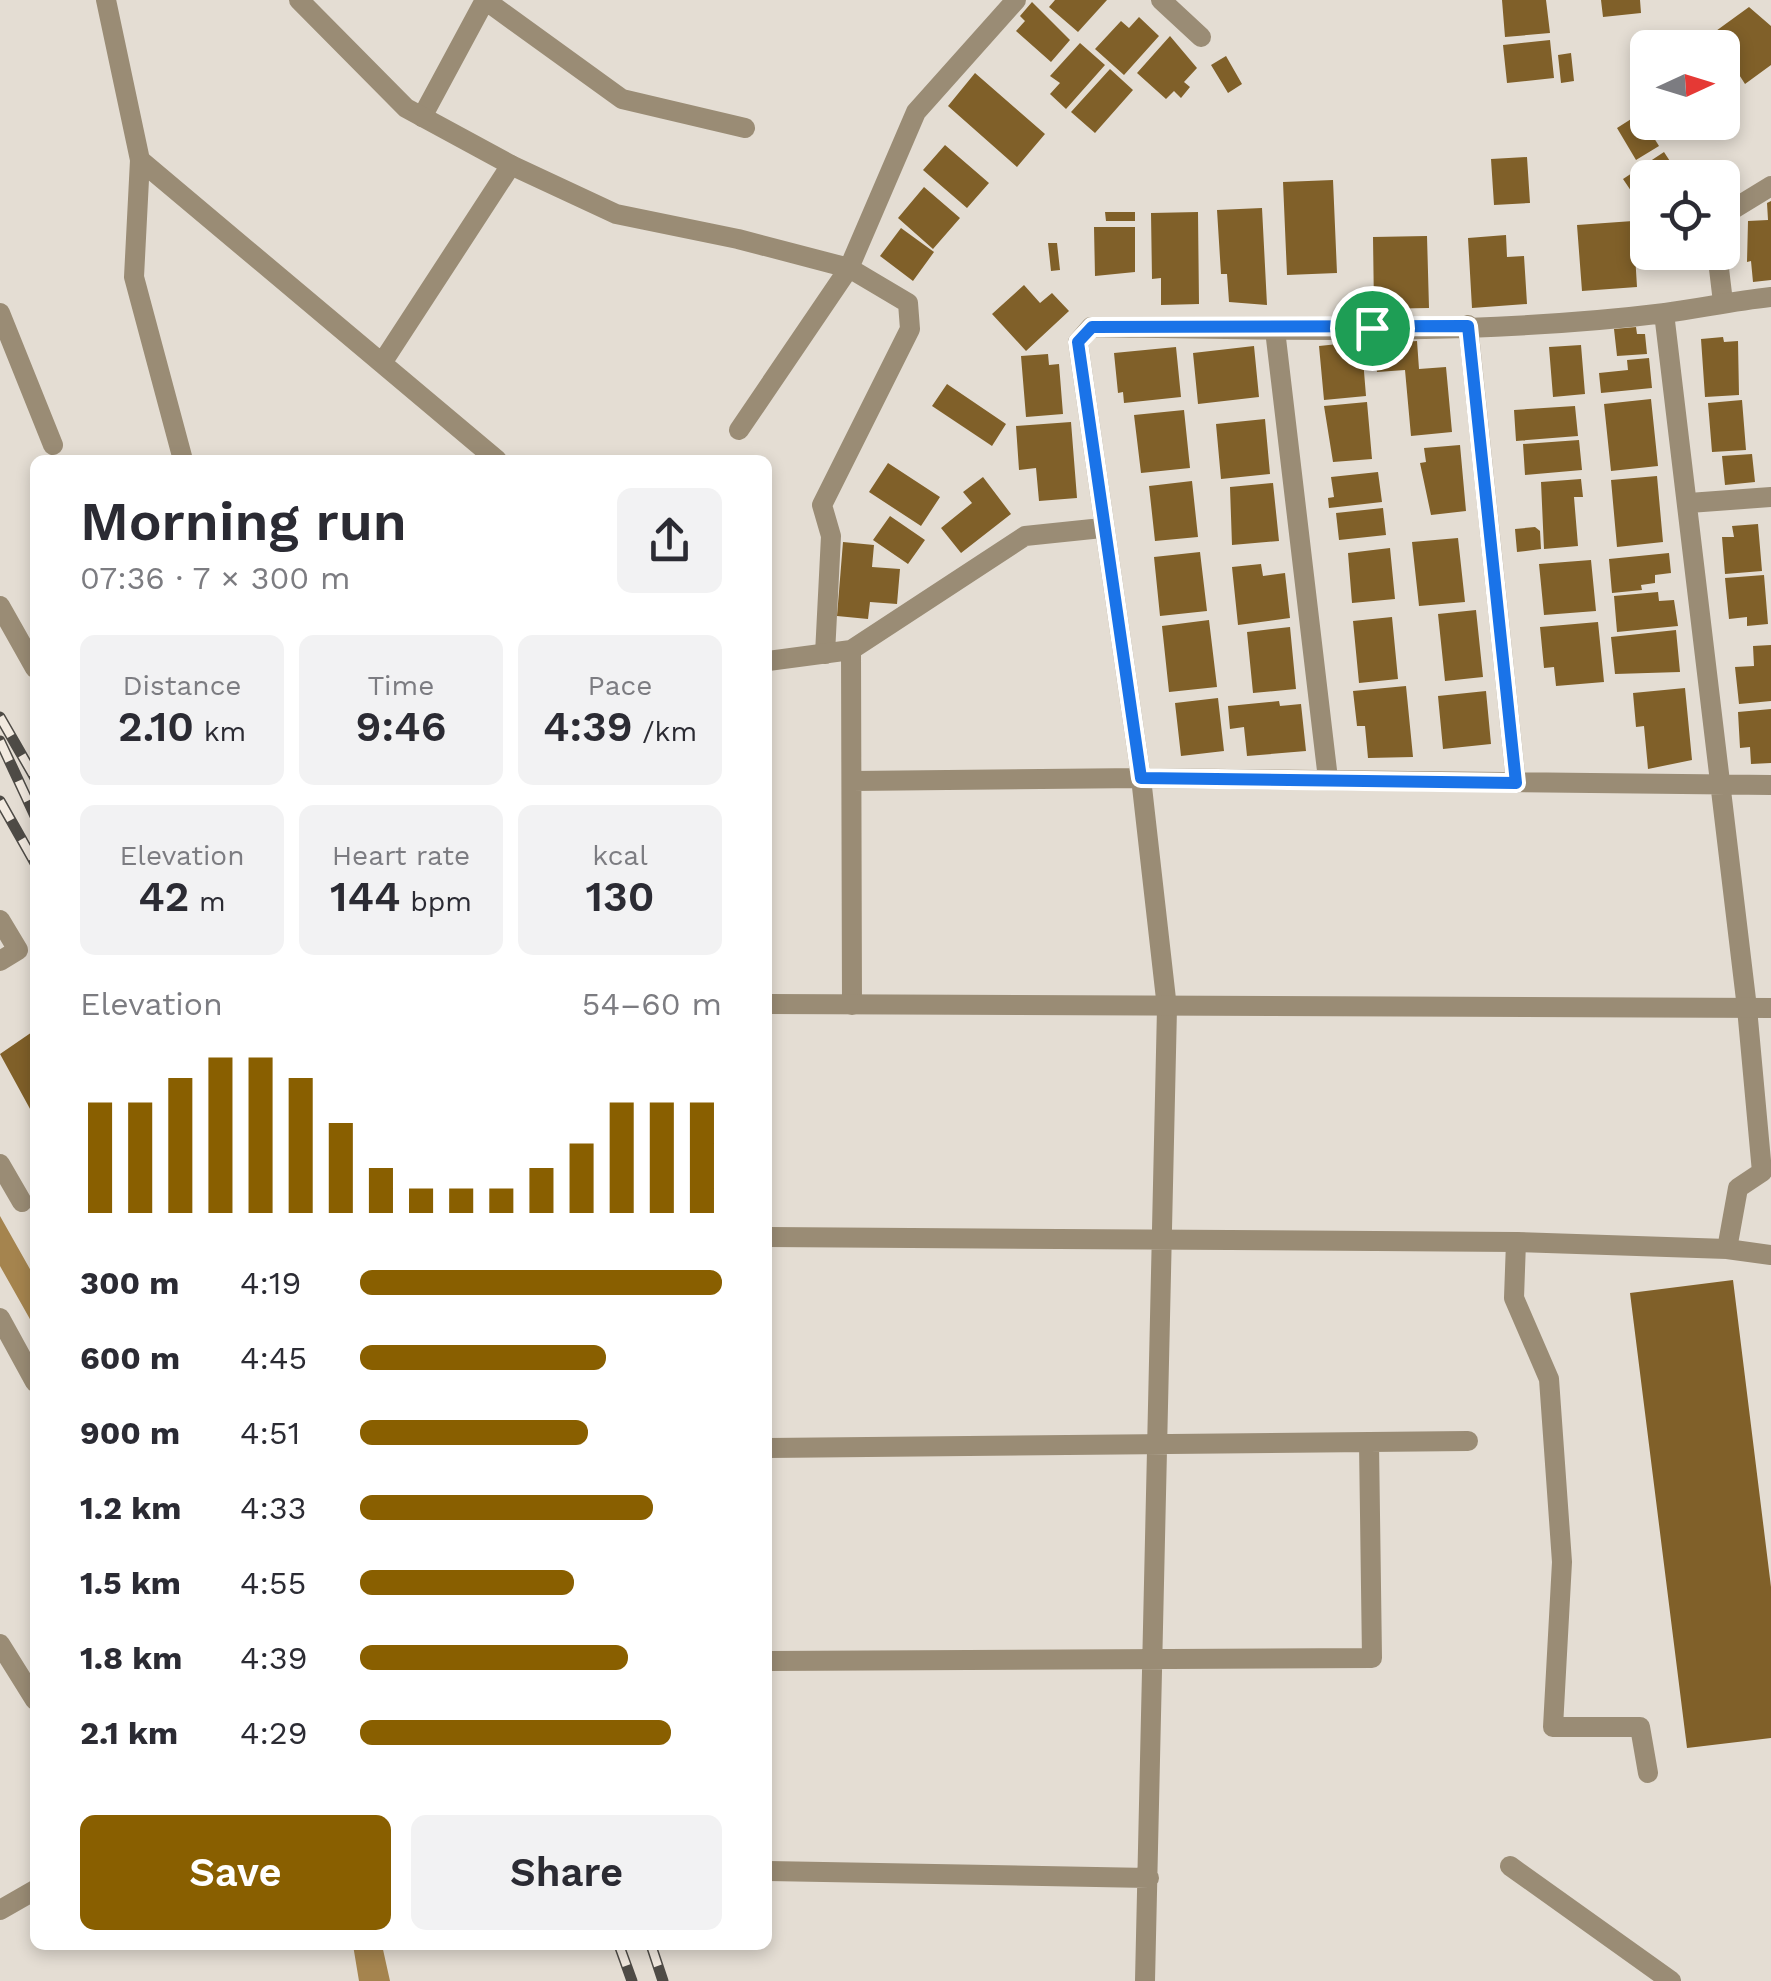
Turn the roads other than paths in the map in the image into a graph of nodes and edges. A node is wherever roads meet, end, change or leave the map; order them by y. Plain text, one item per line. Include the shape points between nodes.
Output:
1 (106, 0) edge
2 (299, 0) edge
3 (485, 0) edge
4 (1016, 0) edge
5 (1162, 0) edge
6 (1201, 37) dead end
7 (422, 118) junction
8 (744, 128) dead end
9 (140, 160) junction
10 (510, 165) junction
11 (1771, 186) edge
12 (1740, 205) edge
13 (849, 268) junction
14 (1720, 270) edge
15 (1771, 297) edge
16 (1724, 302) junction
17 (0, 313) edge
18 (1664, 313) junction
19 (1468, 326) junction
20 (1275, 330) junction
21 (382, 363) junction
22 (739, 430) dead end
23 (53, 445) dead end
24 (182, 455) edge
25 (491, 455) edge
26 (1771, 498) edge
27 (1689, 504) junction
28 (1102, 528) junction
29 (0, 606) edge
30 (851, 650) junction
31 (825, 654) junction
32 (30, 659) edge
33 (772, 661) edge
34 (1141, 778) junction
35 (1328, 779) junction
36 (853, 781) junction
37 (1516, 783) junction
38 (1721, 785) junction
39 (1771, 785) edge
40 (0, 920) edge
41 (0, 961) edge
42 (772, 1004) edge
43 (852, 1005) junction
44 (1167, 1008) junction
45 (1748, 1008) junction
46 (1771, 1008) edge
47 (0, 1164) edge
48 (22, 1202) dead end
49 (772, 1236) edge
50 (1165, 1241) junction
51 (1516, 1242) junction
52 (1727, 1249) junction
53 (1771, 1255) edge
54 (0, 1318) edge
55 (30, 1373) edge
56 (1468, 1441) dead end
57 (1369, 1443) junction
58 (1159, 1447) junction
59 (772, 1448) edge
60 (0, 1644) edge
61 (1154, 1657) junction
62 (772, 1662) edge
63 (0, 1683) edge
64 (30, 1691) edge
65 (30, 1693) edge
66 (1648, 1772) dead end
67 (1510, 1866) dead end
68 (772, 1871) edge
69 (1149, 1878) junction
70 (30, 1893) edge
71 (0, 1910) edge
72 (1145, 1981) edge
73 (1671, 1981) edge

1 - 9 street
2 - 7 street
3 - 7 street
3 - 8 street via 622,100
4 - 13 street via 916,112
5 - 6 street
7 - 10 street
9 - 21 street
9 - 24 street via 134,277
10 - 13 street via 616,214
10 - 21 street
11 - 12 street
13 - 22 street
13 - 31 street via 908,303 910,329 822,504 830,536
14 - 16 street
15 - 16 street
16 - 18 street
17 - 23 street
18 - 19 street
18 - 27 street
19 - 20 street
19 - 37 street
20 - 28 street via 1092,327 1078,342
20 - 35 street
21 - 25 street
26 - 27 street
27 - 38 street
28 - 30 street via 1025,536
28 - 34 street
29 - 32 street
30 - 31 street
30 - 36 street
31 - 33 street
34 - 35 street
34 - 36 street
34 - 44 street
35 - 37 street
36 - 43 street
37 - 38 street
38 - 39 street
38 - 45 street
40 - 41 street via 18,950
42 - 43 street
43 - 44 street
44 - 45 street
44 - 50 street
45 - 46 street
45 - 52 street via 1762,1172 1738,1188
47 - 48 street
49 - 50 street
50 - 51 street
50 - 58 street
51 - 52 street
51 - 66 street via 1514,1298 1549,1378 1562,1562 1553,1727 1640,1728
52 - 53 street
54 - 55 street
56 - 57 street
57 - 58 street
57 - 61 street via 1372,1658
58 - 59 street
58 - 61 street
60 - 64 street
61 - 62 street
61 - 69 street
63 - 65 street
67 - 73 street
68 - 69 street
69 - 72 street
70 - 71 street

